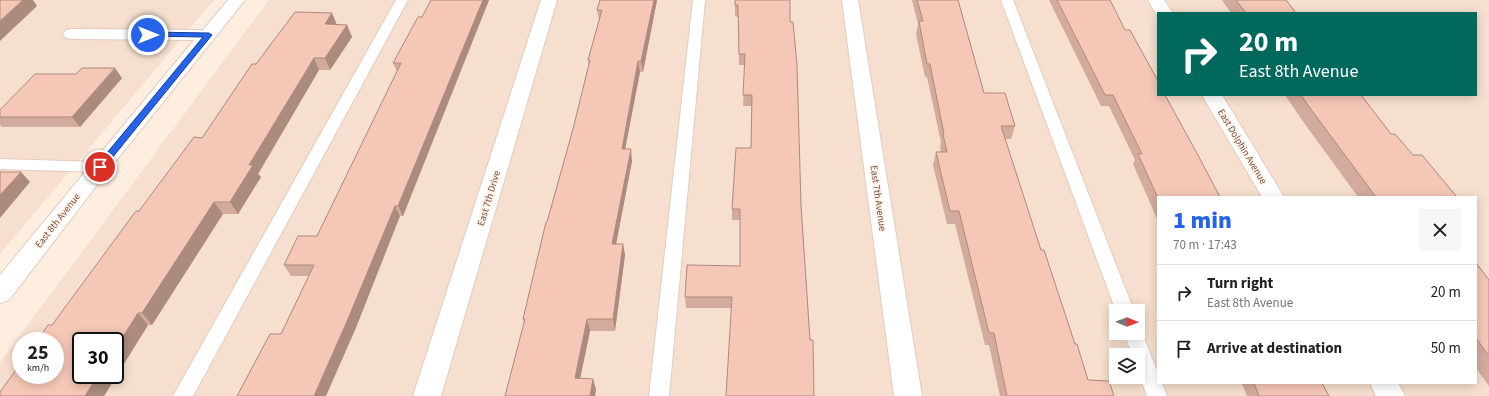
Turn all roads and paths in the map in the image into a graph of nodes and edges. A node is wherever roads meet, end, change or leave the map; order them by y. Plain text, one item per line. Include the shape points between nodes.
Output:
1 (237, 0) edge
2 (402, 0) edge
3 (549, 0) edge
4 (699, 0) edge
5 (850, 0) edge
6 (1007, 0) edge
7 (1156, 0) edge
8 (1163, 12) edge
9 (72, 34) dead end
10 (209, 35) junction
11 (1213, 96) edge
12 (0, 164) edge
13 (100, 167) junction
14 (1272, 196) edge
15 (0, 293) edge
16 (1122, 304) edge
17 (1136, 340) edge
18 (1384, 384) edge
19 (183, 396) edge
20 (427, 396) edge
21 (659, 396) edge
22 (908, 396) edge
23 (1157, 396) edge
24 (1391, 396) edge

1 - 10 street, East 8th Avenue
2 - 19 lane
3 - 20 street, East 7th Drive
4 - 21 lane
5 - 22 street, East 7th Avenue
6 - 16 lane
7 - 8 street
9 - 10 street
10 - 13 street, East 8th Avenue
11 - 14 street, East Dolphin Avenue
12 - 13 lane
13 - 15 street, East 8th Avenue
17 - 23 lane
18 - 24 street

